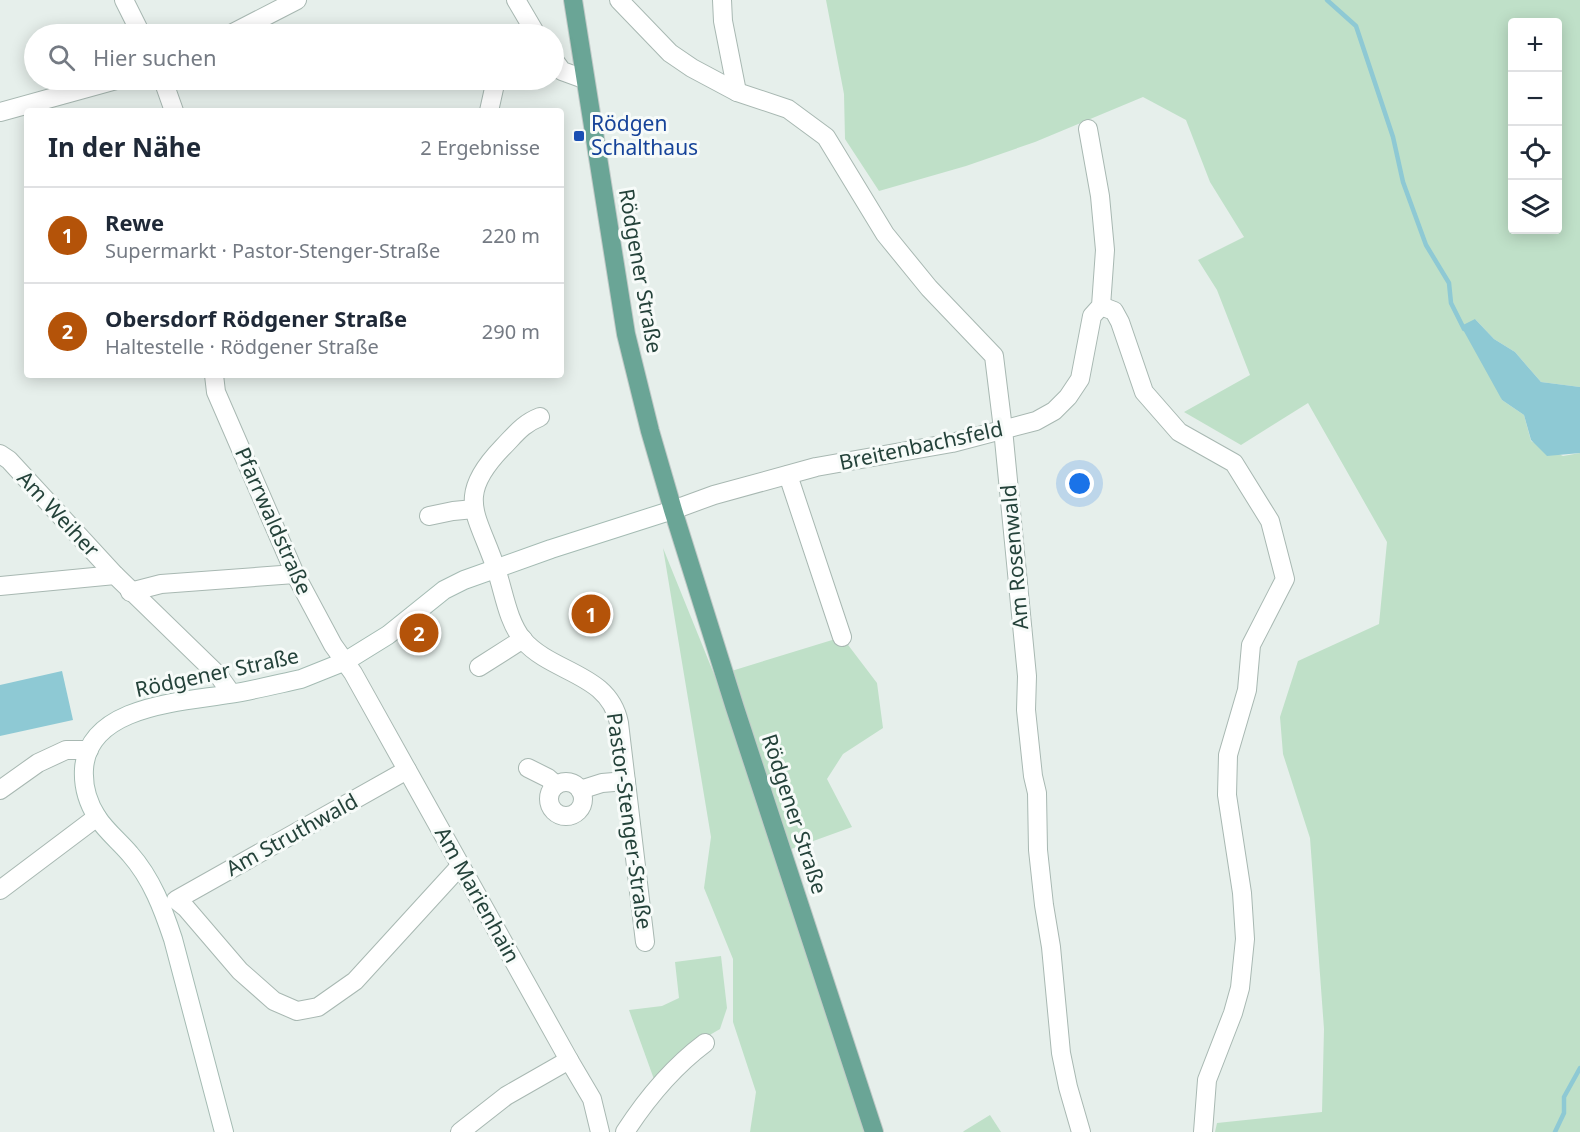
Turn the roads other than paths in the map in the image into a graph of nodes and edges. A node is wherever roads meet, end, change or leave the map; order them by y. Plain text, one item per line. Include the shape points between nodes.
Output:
1 (124, 0) edge
2 (297, 0) edge
3 (516, 0) edge
4 (573, 0) edge
5 (619, 0) edge
6 (722, 0) edge
7 (136, 24) edge
8 (250, 24) edge
9 (530, 24) edge
10 (564, 72) edge
11 (584, 79) junction
12 (80, 90) edge
13 (167, 90) edge
14 (494, 90) edge
15 (737, 92) junction
16 (173, 108) edge
17 (490, 108) edge
18 (0, 112) edge
19 (1088, 129) dead end
20 (1101, 306) junction
21 (214, 378) edge
22 (540, 417) dead end
23 (1003, 429) junction
24 (0, 454) edge
25 (788, 475) junction
26 (474, 509) junction
27 (673, 510) junction
28 (429, 516) dead end
29 (496, 567) junction
30 (295, 574) junction
31 (115, 575) junction
32 (0, 586) edge
33 (130, 592) junction
34 (842, 637) dead end
35 (523, 639) junction
36 (346, 662) junction
37 (479, 667) dead end
38 (231, 693) junction
39 (89, 750) junction
40 (528, 768) dead end
41 (407, 771) junction
42 (626, 781) junction
43 (556, 785) junction
44 (0, 790) edge
45 (580, 790) junction
46 (98, 817) junction
47 (461, 865) junction
48 (0, 890) edge
49 (170, 904) junction
50 (645, 942) dead end
51 (705, 1043) dead end
52 (569, 1060) junction
53 (224, 1132) edge
54 (460, 1132) edge
55 (600, 1132) edge
56 (625, 1132) edge
57 (874, 1132) edge
58 (1081, 1132) edge
59 (1203, 1132) edge

1 - 7 street
2 - 8 street
3 - 9 street
4 - 11 main road, Rödgener Straße
5 - 15 street, Am Rosenwald via 670,53
6 - 15 street
10 - 11 street
11 - 27 main road, Rödgener Straße via 626,334
12 - 18 street
13 - 16 street
14 - 17 street
15 - 23 street, Am Rosenwald via 788,109 826,137 885,234 929,288 994,356
19 - 20 street, Breitenbachsfeld via 1105,250
20 - 23 street, Breitenbachsfeld via 1092,316 1080,379 1068,397 1036,421
20 - 59 street via 1114,310 1144,392 1179,432 1234,463 1270,521 1285,579 1251,645 1247,690 1228,755 1229,818 1245,922 1242,969 1233,1013 1207,1080
21 - 30 street, Pfarrwaldstraße via 216,392
22 - 26 street via 526,422 484,466 475,485
23 - 25 street, Breitenbachsfeld
23 - 58 street, Am Rosenwald via 1044,905 1061,1053
24 - 31 street, Am Weiher
25 - 27 street, Breitenbachsfeld
25 - 34 street
26 - 28 street
26 - 29 street, Pastor-Stenger-Straße
27 - 29 street, Rödgener Straße
27 - 57 main road, Rödgener Straße
29 - 35 street, Pastor-Stenger-Straße via 514,624
29 - 36 street, Rödgener Straße via 444,590 388,635
30 - 33 street via 161,584
30 - 36 street, Pfarrwaldstraße
31 - 32 street, Am Weiher
31 - 33 street, Am Weiher
33 - 38 street, Am Weiher via 219,676
35 - 37 street
35 - 42 street, Pastor-Stenger-Straße via 542,656 597,686 614,704
36 - 38 street, Rödgener Straße via 301,680
36 - 41 street, Am Marienhain
38 - 39 street, Rödgener Straße via 135,712 102,731
39 - 44 street via 66,750 38,763
39 - 46 street via 85,785
40 - 43 street
41 - 47 street, Am Marienhain
41 - 49 street, Am Struthwald
42 - 45 street
42 - 50 street, Pastor-Stenger-Straße
43 - 45 street via 566,782
43 - 45 street via 549,794 549,805 561,816 578,812 583,801
46 - 48 street
46 - 49 street
47 - 49 street via 355,981 318,1007 297,1011 274,1001 240,971 186,908
47 - 52 street, Am Marienhain
49 - 53 street via 182,974
51 - 56 street via 683,1060 641,1107
52 - 54 street via 506,1096
52 - 55 street, Am Marienhain via 592,1099

